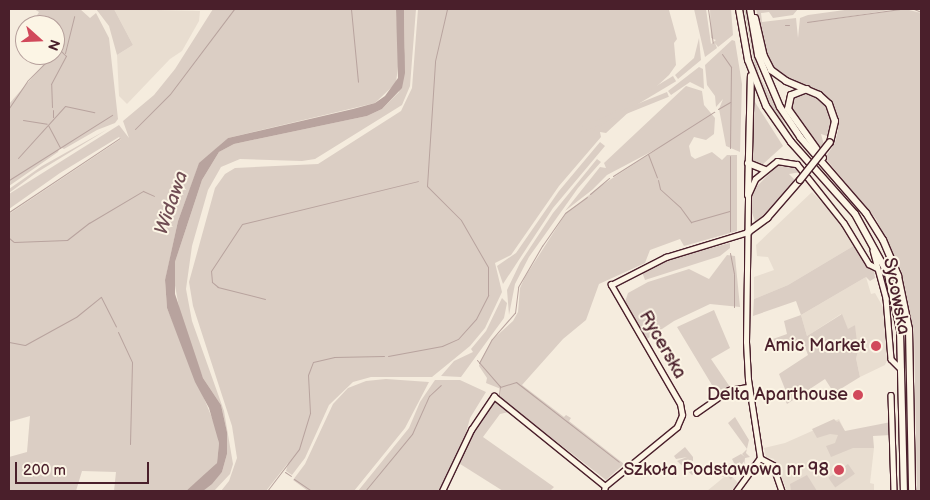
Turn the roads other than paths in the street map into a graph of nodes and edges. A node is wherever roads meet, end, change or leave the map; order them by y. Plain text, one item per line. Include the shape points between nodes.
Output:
1 (739, 9) edge
2 (752, 9) edge
3 (751, 70) junction
4 (809, 90) junction
5 (748, 164) junction
6 (765, 170) junction
7 (835, 176) junction
8 (748, 195) junction
9 (748, 220) junction
10 (760, 225) junction
11 (748, 232) junction
12 (871, 239) junction
13 (877, 268) junction
14 (902, 370) junction
15 (748, 387) junction
16 (891, 395) dead end
17 (696, 413) dead end
18 (760, 458) junction
19 (604, 488) edge
20 (442, 491) edge
21 (736, 491) edge
22 (782, 491) edge
23 (894, 491) edge
24 (904, 491) edge
25 (912, 491) edge

1 - 3 main road
2 - 4 main road via 771,70 786,81
2 - 7 main road via 756,50 773,94 800,137
3 - 5 main road
3 - 12 main road via 776,123 849,206
4 - 7 main road via 793,92 788,109
4 - 10 main road, bridge via 825,100 833,112 835,128 830,142
5 - 6 main road
5 - 8 main road
6 - 8 street
6 - 13 street via 780,160 797,164 869,264
7 - 25 main road via 883,240 904,297 910,341
8 - 9 street
9 - 10 street
9 - 11 street
10 - 11 main road
11 - 15 street
11 - 19 street, Rycerska via 666,257 611,285 680,404 681,422
12 - 13 street, Sycowska
12 - 14 main road via 895,298
13 - 14 street, Sycowska via 888,313 891,359
14 - 24 main road
15 - 17 street via 729,390
15 - 18 street
16 - 23 street
18 - 21 street
18 - 22 street via 773,465
19 - 20 street via 494,396 472,430

